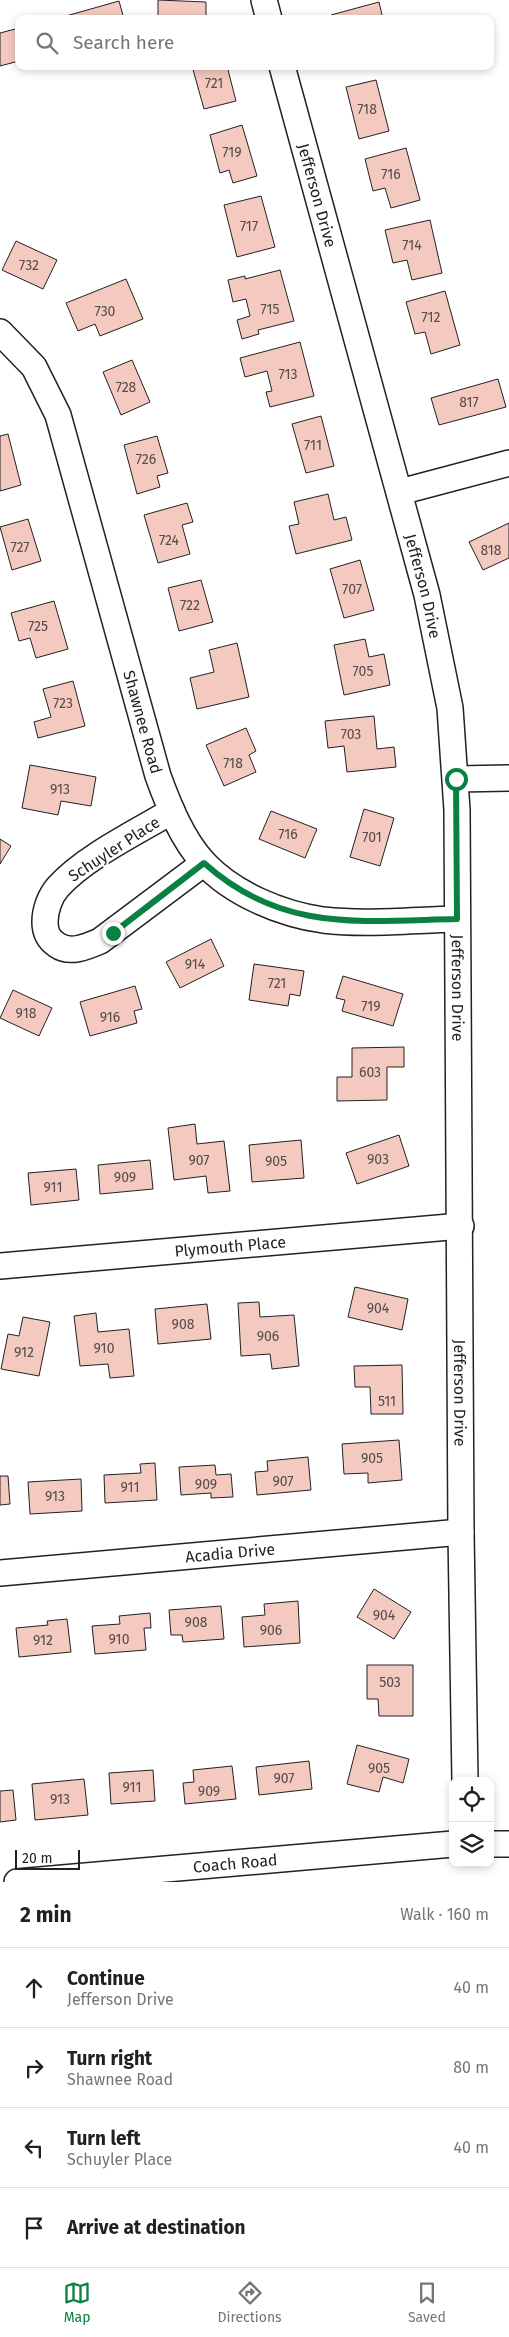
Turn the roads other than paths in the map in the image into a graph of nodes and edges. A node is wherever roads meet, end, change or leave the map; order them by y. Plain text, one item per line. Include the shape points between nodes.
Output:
1 (264, 0) edge
2 (268, 15) edge
3 (283, 70) edge
4 (0, 332) edge
5 (509, 463) edge
6 (400, 492) junction
7 (509, 778) edge
8 (456, 779) junction
9 (172, 811) junction
10 (204, 863) junction
11 (457, 919) junction
12 (461, 1226) junction
13 (0, 1266) edge
14 (461, 1532) junction
15 (0, 1573) edge
16 (465, 1777) edge
17 (449, 1844) edge
18 (494, 1844) edge
19 (509, 1844) edge
20 (17, 1882) edge

1 - 2 street
3 - 6 street, Jefferson Drive
4 - 9 street, Shawnee Road via 34,367 58,415 158,776
5 - 6 street
6 - 8 street, Jefferson Drive via 440,650 450,708
7 - 8 street
8 - 11 street, Jefferson Drive
9 - 10 street, Shawnee Road
9 - 10 street, Schuyler Place via 85,864 56,888 45,916 45,930 51,940 72,950 100,942
10 - 11 street, Shawnee Road via 248,894 304,916 339,921
11 - 12 street, Jefferson Drive
12 - 13 street, Plymouth Place
12 - 14 street, Jefferson Drive
14 - 15 street, Acadia Drive
14 - 16 street, Jefferson Drive
17 - 20 street, Coach Road
18 - 19 street

